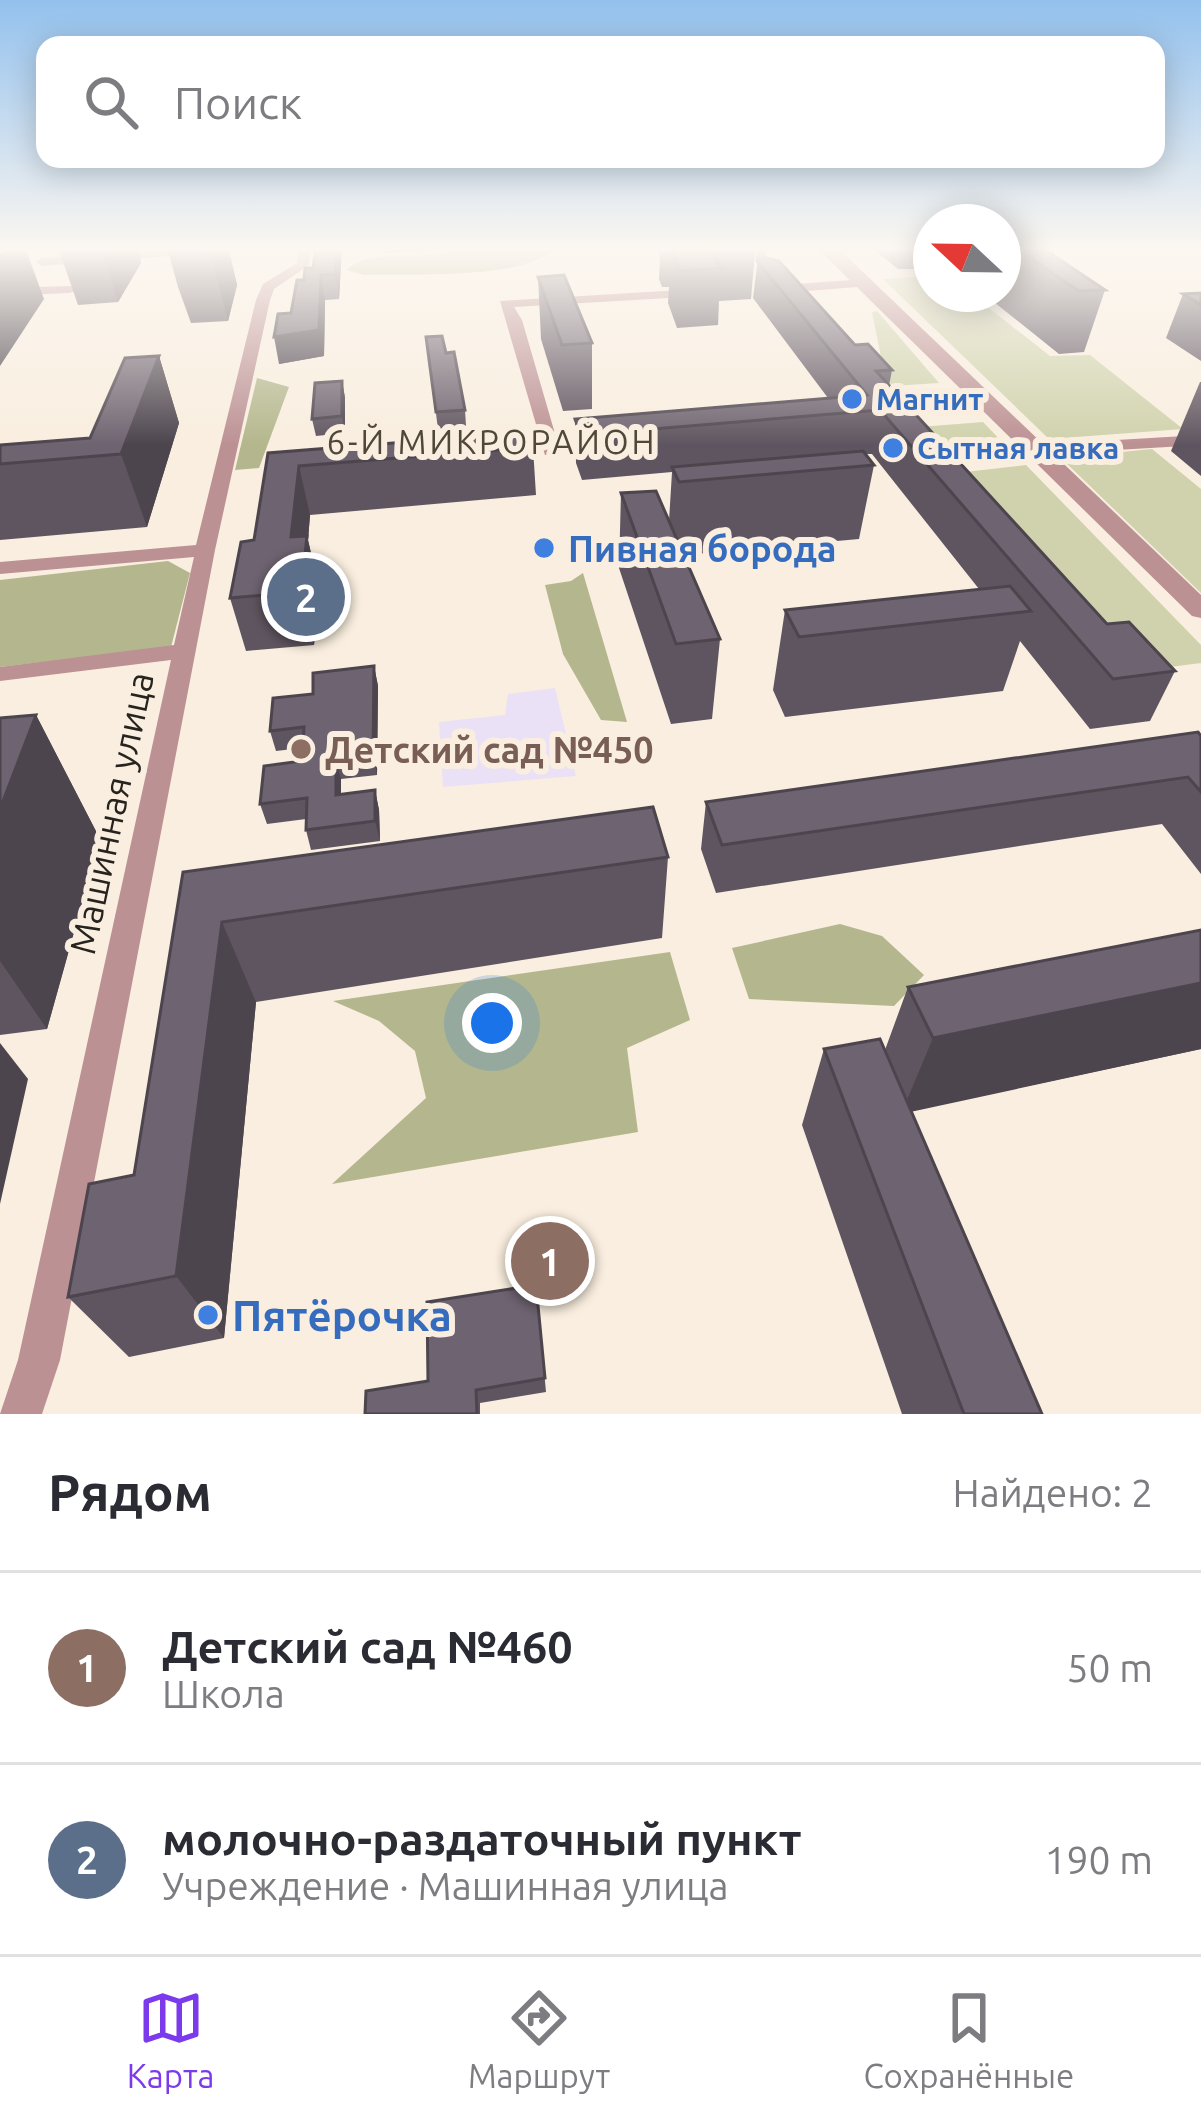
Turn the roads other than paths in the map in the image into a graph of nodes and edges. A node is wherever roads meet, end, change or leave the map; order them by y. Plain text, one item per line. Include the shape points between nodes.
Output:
1 (260, 313) edge
2 (509, 313) edge
3 (894, 313) edge
4 (1201, 440) edge
5 (1032, 450) junction
6 (551, 451) dead end
7 (205, 550) junction
8 (0, 568) edge
9 (1201, 610) edge
10 (184, 651) junction
11 (0, 674) edge
12 (21, 1414) edge

1 - 7 street, Машинная улица
2 - 6 street
3 - 5 street
4 - 5 street
5 - 9 street
7 - 8 street
7 - 10 street, Машинная улица
10 - 11 street
10 - 12 street, Машинная улица via 39,1360

